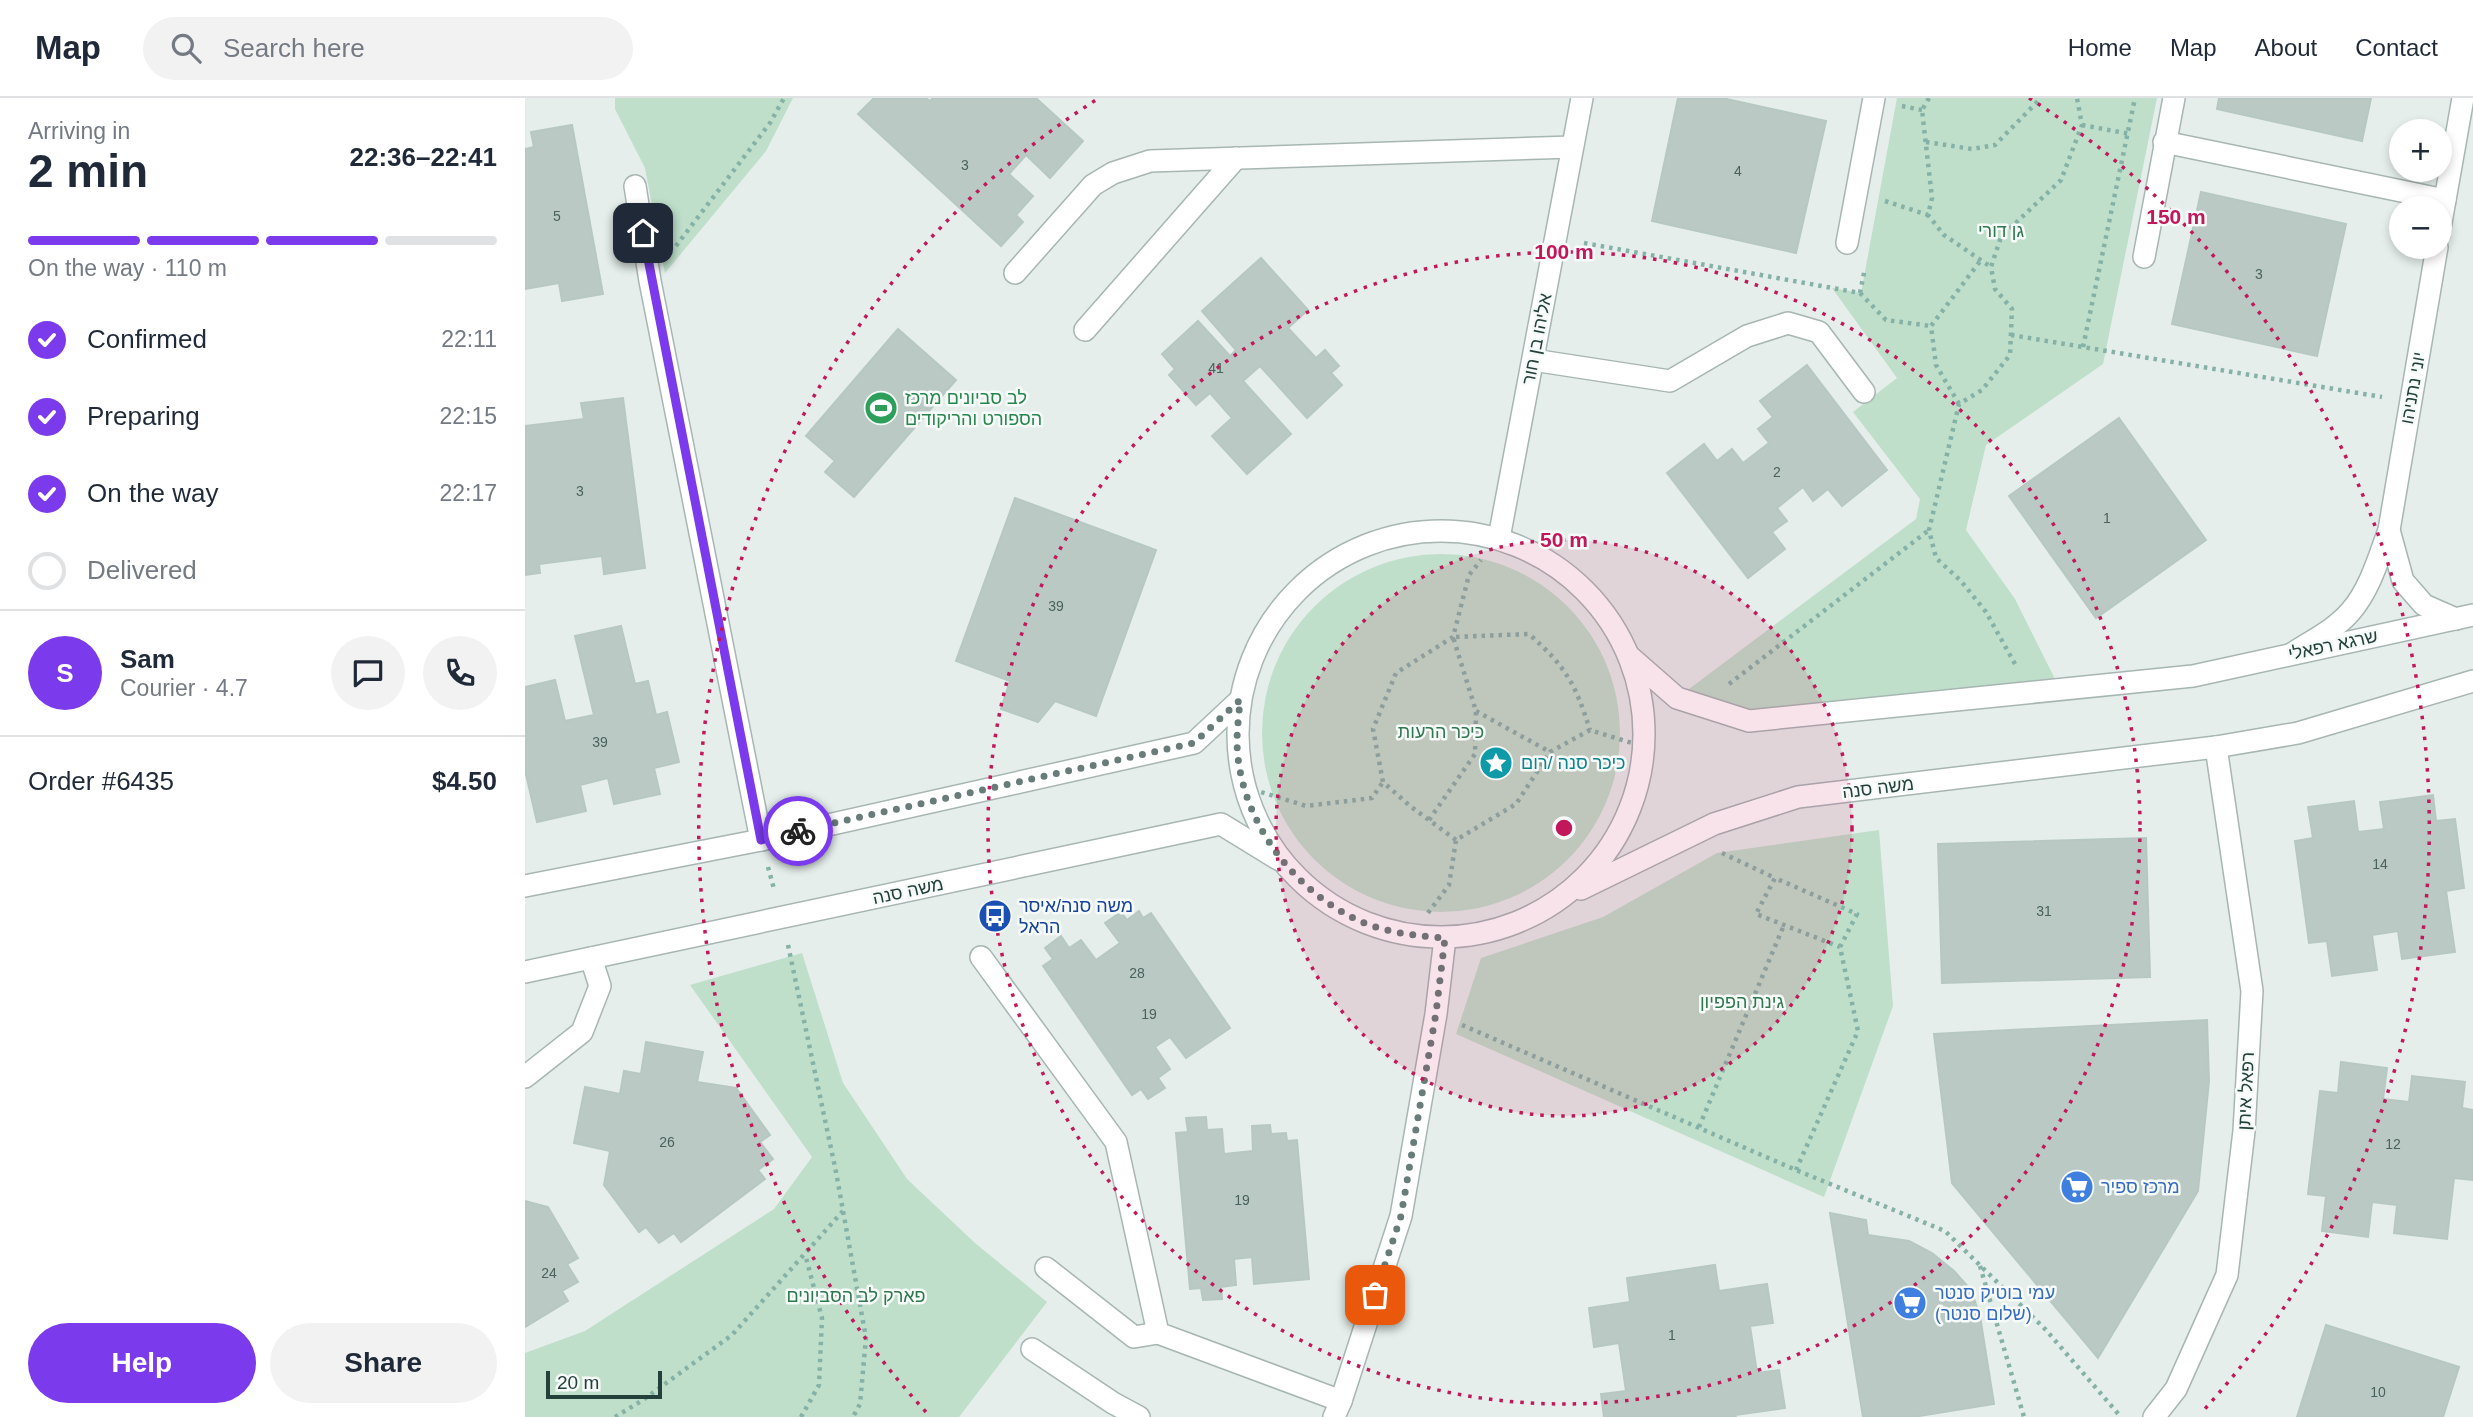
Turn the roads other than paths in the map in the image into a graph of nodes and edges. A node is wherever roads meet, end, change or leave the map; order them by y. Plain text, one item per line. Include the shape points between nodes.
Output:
1 (1581, 98) edge
2 (2174, 98) edge
3 (2463, 98) edge
4 (1872, 99) edge
5 (2164, 142) junction
6 (1572, 147) junction
7 (1236, 158) junction
8 (635, 186) dead end
9 (2426, 196) edge
10 (2446, 196) edge
11 (1847, 243) dead end
12 (2144, 257) dead end
13 (2435, 259) edge
14 (1015, 273) dead end
15 (1085, 330) dead end
16 (1533, 360) junction
17 (1864, 392) dead end
18 (2389, 530) junction
19 (1499, 538) junction
20 (2464, 617) edge
21 (2292, 653) junction
22 (1629, 656) junction
23 (2473, 681) edge
24 (1240, 700) junction
25 (2216, 747) junction
26 (761, 840) junction
27 (1283, 862) junction
28 (525, 886) edge
29 (1561, 900) junction
30 (1445, 938) junction
31 (981, 957) dead end
32 (591, 958) junction
33 (525, 972) edge
34 (525, 1077) edge
35 (1046, 1268) dead end
36 (1158, 1333) junction
37 (1033, 1349) dead end
38 (1337, 1409) edge
39 (1139, 1417) edge
40 (2154, 1417) edge

1 - 6 street, אליהו בן חור
2 - 5 street
3 - 10 street
4 - 11 street
5 - 9 street
5 - 12 street
6 - 7 street
6 - 16 street, אליהו בן חור
7 - 14 street via 1150,161 1113,173 1093,185
7 - 15 street
8 - 26 street
13 - 18 street, יוני נתניהו
16 - 17 street via 1670,381 1747,336 1788,323 1819,331
16 - 19 street, אליהו בן חור
18 - 20 street, יוני נתניהו via 2403,581 2424,605
18 - 21 street, יוני נתניהו via 2373,574 2352,610 2329,631
19 - 22 street via 1554,564 1599,604
19 - 24 street via 1431,530 1363,544 1305,581 1262,635
20 - 21 street, שרגא רפאלי
21 - 22 street, שרגא רפאלי via 2193,676 1749,721 1677,698
22 - 29 street via 1643,701 1645,747 1633,806 1604,858
23 - 25 street via 2298,733
24 - 26 street via 1194,743
24 - 27 street via 1237,744 1245,787 1260,827
25 - 29 street, משה סנה via 1798,797 1714,824
25 - 40 street, רפאל איתן via 2252,991 2244,1131 2227,1275 2176,1388
26 - 28 street
27 - 30 street, משה סנה via 1319,897 1362,922 1411,936
27 - 32 street, משה סנה via 1221,824
29 - 30 street, משה סנה via 1506,928
30 - 38 street via 1401,1216
31 - 36 street via 1116,1142
32 - 33 street, משה סנה
32 - 34 street via 600,986 582,1032
35 - 36 street via 1134,1338
36 - 38 street
37 - 39 street

